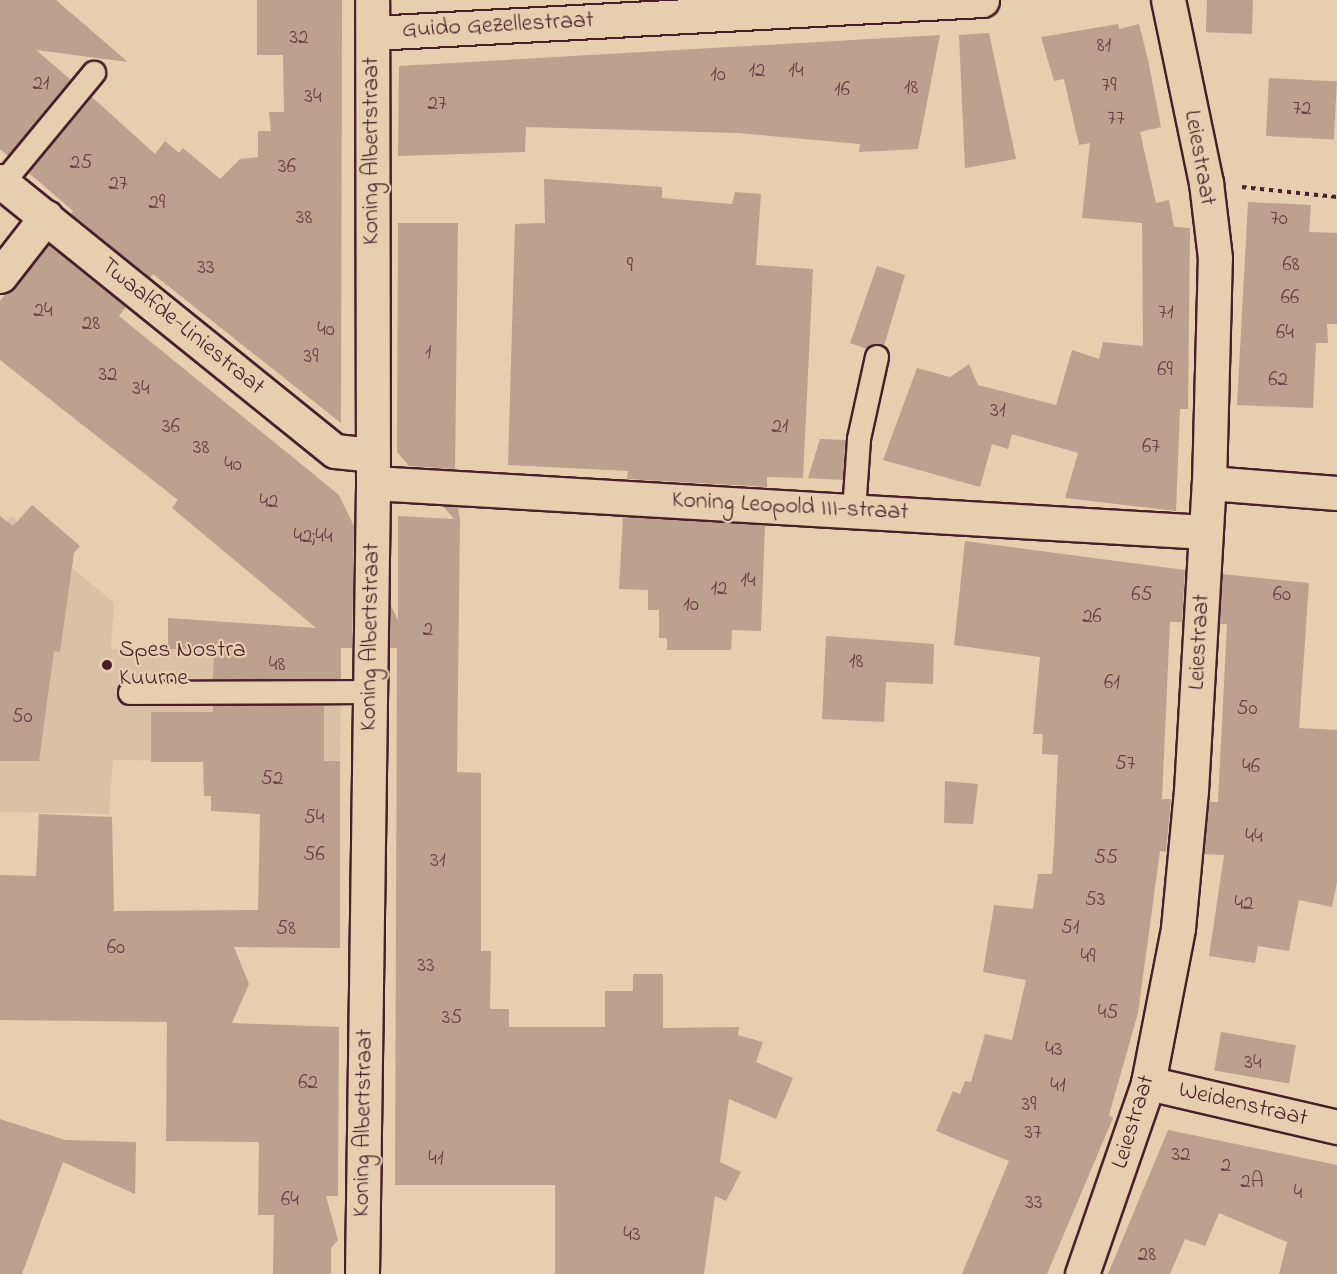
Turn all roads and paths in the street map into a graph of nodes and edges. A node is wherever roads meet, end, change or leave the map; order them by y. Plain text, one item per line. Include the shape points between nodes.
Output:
1 (372, 0) edge
2 (982, 0) edge
3 (1168, 0) edge
4 (373, 33) junction
5 (94, 73) dead end
6 (2, 182) edge
7 (1206, 183) junction
8 (1337, 197) edge
9 (46, 217) junction
10 (0, 276) edge
11 (877, 357) dead end
12 (372, 469) junction
13 (1209, 483) junction
14 (1337, 493) edge
15 (854, 511) junction
16 (1206, 532) junction
17 (370, 692) junction
18 (130, 693) dead end
19 (1148, 1083) junction
20 (1337, 1127) edge
21 (362, 1274) edge
22 (1082, 1274) edge

1 - 4 street, Koning Albertstraat
2 - 4 street, Guido Gezellestraat
3 - 7 street, Leiestraat
4 - 12 street, Koning Albertstraat
5 - 6 lane
6 - 9 street, Twaalfde-Liniestraat
7 - 8 path
7 - 13 street, Leiestraat via 1215,258
9 - 10 street
9 - 12 street, Twaalfde-Liniestraat via 335,451
11 - 15 lane via 859,439
12 - 15 street, Koning Leopold III-straat
12 - 17 street, Koning Albertstraat
13 - 14 street
13 - 16 street, Leiestraat
15 - 16 street, Koning Leopold III-straat
16 - 19 street, Leiestraat via 1191,791 1178,928
17 - 18 lane
17 - 21 street, Koning Albertstraat
19 - 20 street, Weidenstraat
19 - 22 street, Leiestraat

